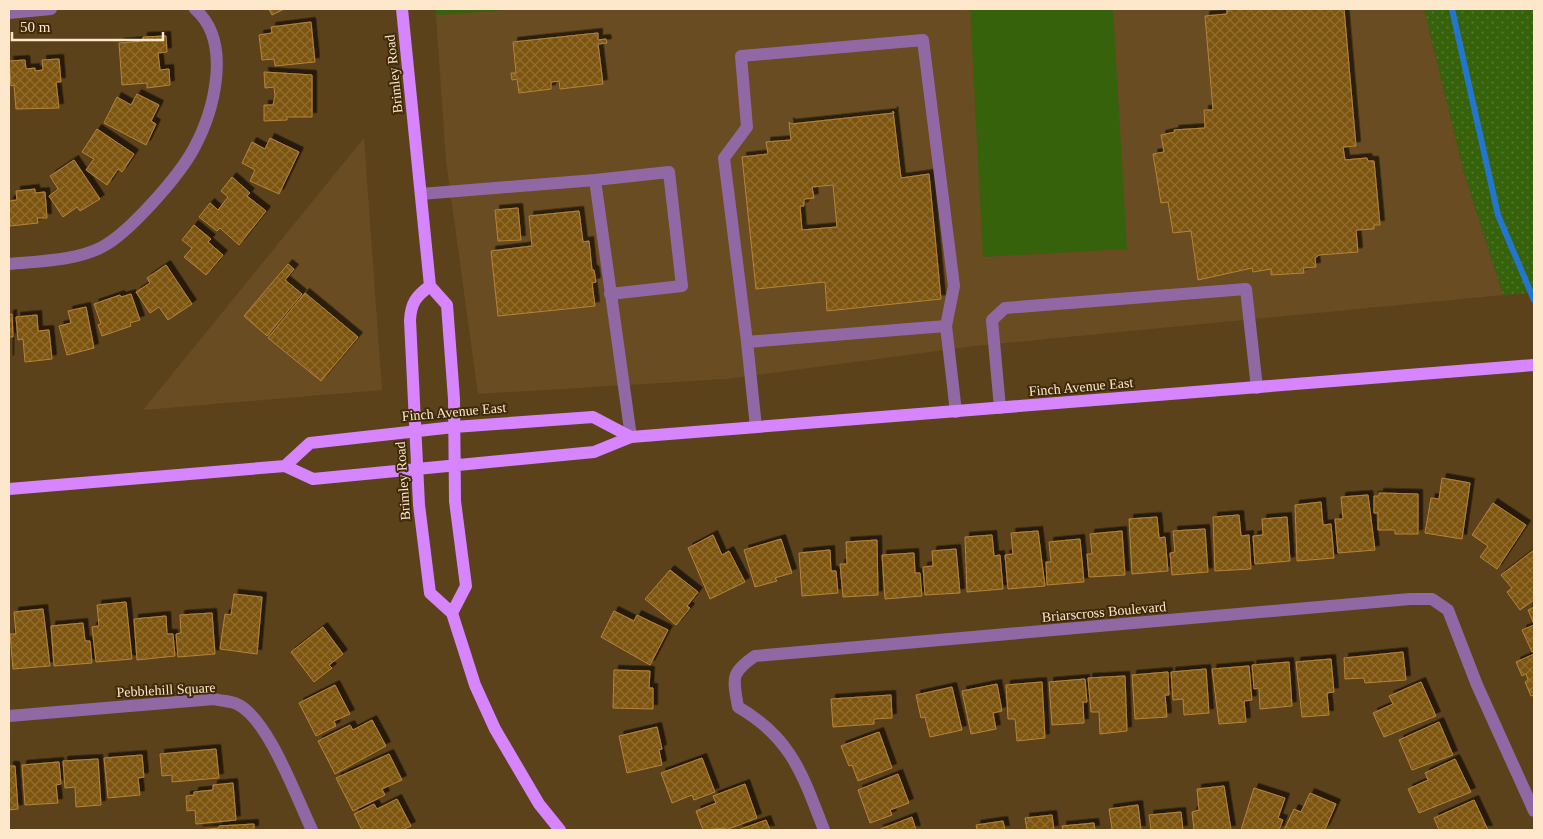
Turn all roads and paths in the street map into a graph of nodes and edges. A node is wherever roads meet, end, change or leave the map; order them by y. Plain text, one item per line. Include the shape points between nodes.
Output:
1 (51, 9) edge
2 (195, 9) edge
3 (402, 9) edge
4 (9, 12) edge
5 (595, 180) junction
6 (422, 194) junction
7 (9, 264) edge
8 (430, 286) junction
9 (610, 294) junction
10 (946, 326) junction
11 (747, 342) junction
12 (1534, 365) edge
13 (1257, 388) junction
14 (1000, 408) junction
15 (956, 412) junction
16 (454, 427) junction
17 (756, 427) junction
18 (415, 430) junction
19 (631, 437) junction
20 (285, 466) junction
21 (454, 466) junction
22 (418, 470) junction
23 (9, 489) edge
24 (452, 613) junction
25 (9, 716) edge
26 (1534, 811) edge
27 (312, 830) edge
28 (560, 830) edge
29 (824, 830) edge

1 - 4 street
2 - 7 street via 212,30 216,60 214,91 205,123 183,164 125,230 102,247 76,256
3 - 6 main road, Brimley Road
5 - 6 street
5 - 9 street
5 - 9 street via 669,172 682,286
6 - 8 main road, Brimley Road
8 - 16 main road via 447,305
8 - 18 main road, Brimley Road via 416,296 411,308
9 - 19 street
10 - 11 street
10 - 11 street via 954,286 923,40 741,56 746,127 724,158
10 - 15 street
11 - 17 street
12 - 13 main road, Finch Avenue East
13 - 14 main road, Finch Avenue East
13 - 14 street via 1246,289 1005,308 992,320
14 - 15 main road, Finch Avenue East
15 - 17 main road, Finch Avenue East
16 - 18 main road, Finch Avenue East
16 - 19 main road, Finch Avenue East via 593,417
16 - 21 main road
17 - 19 main road, Finch Avenue East
18 - 20 main road, Finch Avenue East via 310,443
18 - 22 main road, Brimley Road
19 - 21 main road, Finch Avenue East via 594,452
20 - 22 main road, Finch Avenue East via 313,479
20 - 23 main road, Finch Avenue East
21 - 22 main road, Finch Avenue East
21 - 24 main road via 466,586
22 - 24 main road, Brimley Road via 430,593
24 - 28 main road via 475,685 495,728 539,804
25 - 27 street, Pebblehill Square via 214,700 237,704 255,718 270,742
26 - 29 street, Briarscross Boulevard via 1477,685 1448,610 1432,599 1410,599 755,656 739,667 734,683 738,707 756,717 794,757

